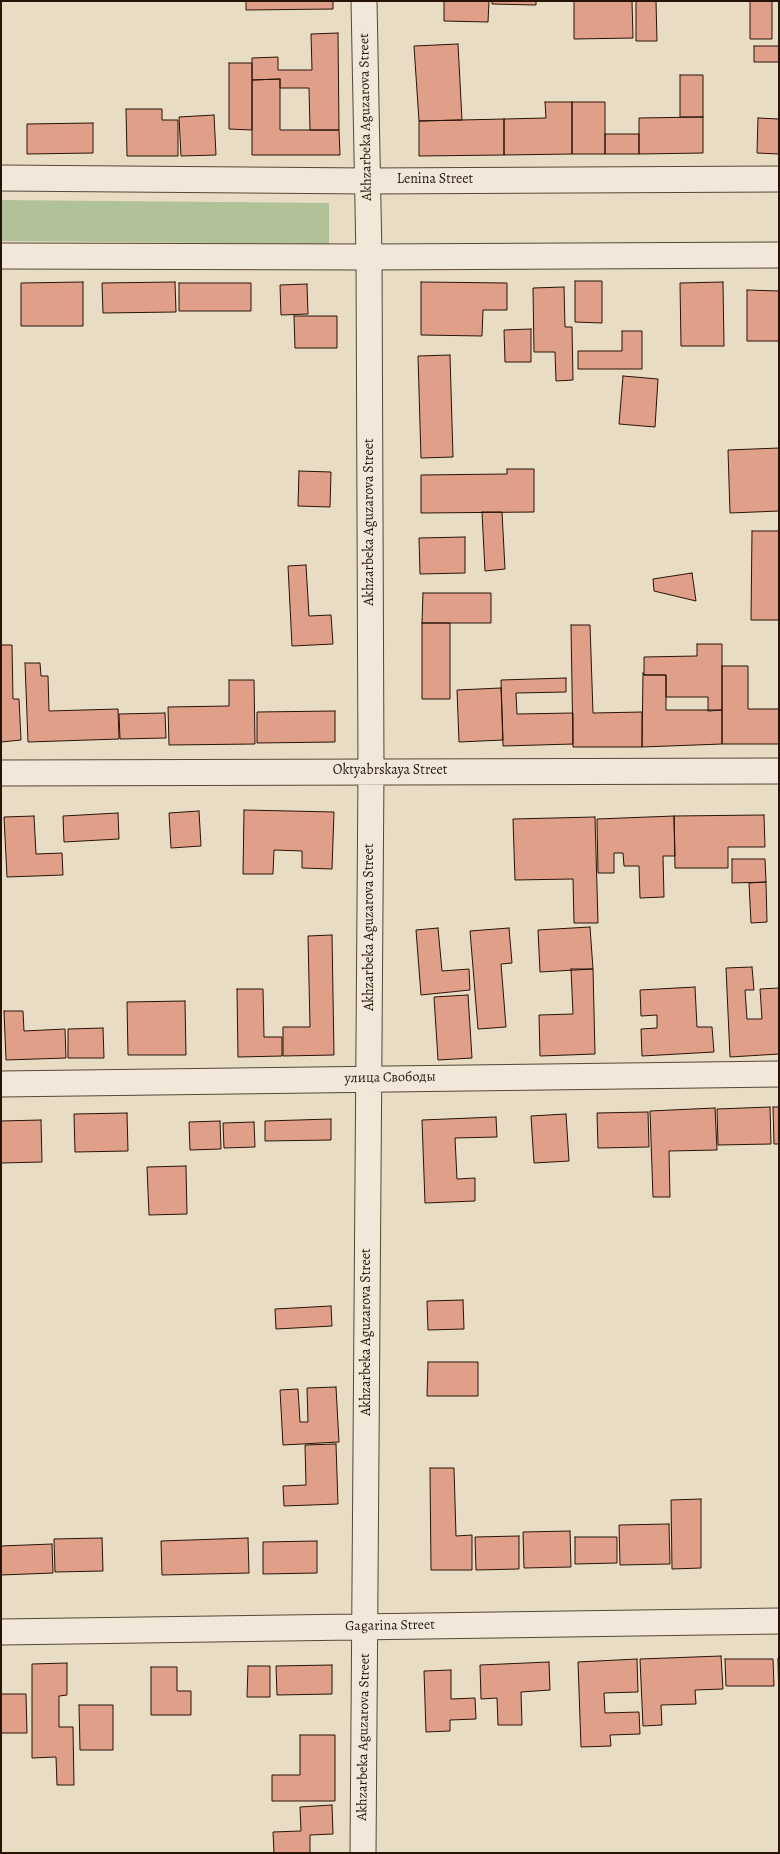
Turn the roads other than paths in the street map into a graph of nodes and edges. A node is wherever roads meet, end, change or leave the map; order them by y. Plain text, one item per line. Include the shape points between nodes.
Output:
1 (364, 1) edge
2 (1, 178) edge
3 (779, 179) edge
4 (368, 181) junction
5 (779, 255) edge
6 (1, 256) edge
7 (370, 258) junction
8 (371, 770) junction
9 (779, 771) edge
10 (1, 773) edge
11 (779, 1074) edge
12 (369, 1078) junction
13 (1, 1084) edge
14 (779, 1621) edge
15 (365, 1626) junction
16 (1, 1632) edge
17 (363, 1853) edge

1 - 4 street, Akhzarbeka Aguzarova Street
2 - 4 street, Lenina Street
3 - 4 street, Lenina Street
4 - 7 street, Akhzarbeka Aguzarova Street
5 - 7 street
6 - 7 street
7 - 8 street, Akhzarbeka Aguzarova Street
8 - 9 street, Oktyabrskaya Street
8 - 10 street, Oktyabrskaya Street
8 - 12 street, Akhzarbeka Aguzarova Street
11 - 12 street, улица Свободы
12 - 13 street, улица Свободы
12 - 15 street, Akhzarbeka Aguzarova Street
14 - 15 street, Gagarina Street
15 - 16 street, Gagarina Street
15 - 17 street, Akhzarbeka Aguzarova Street

